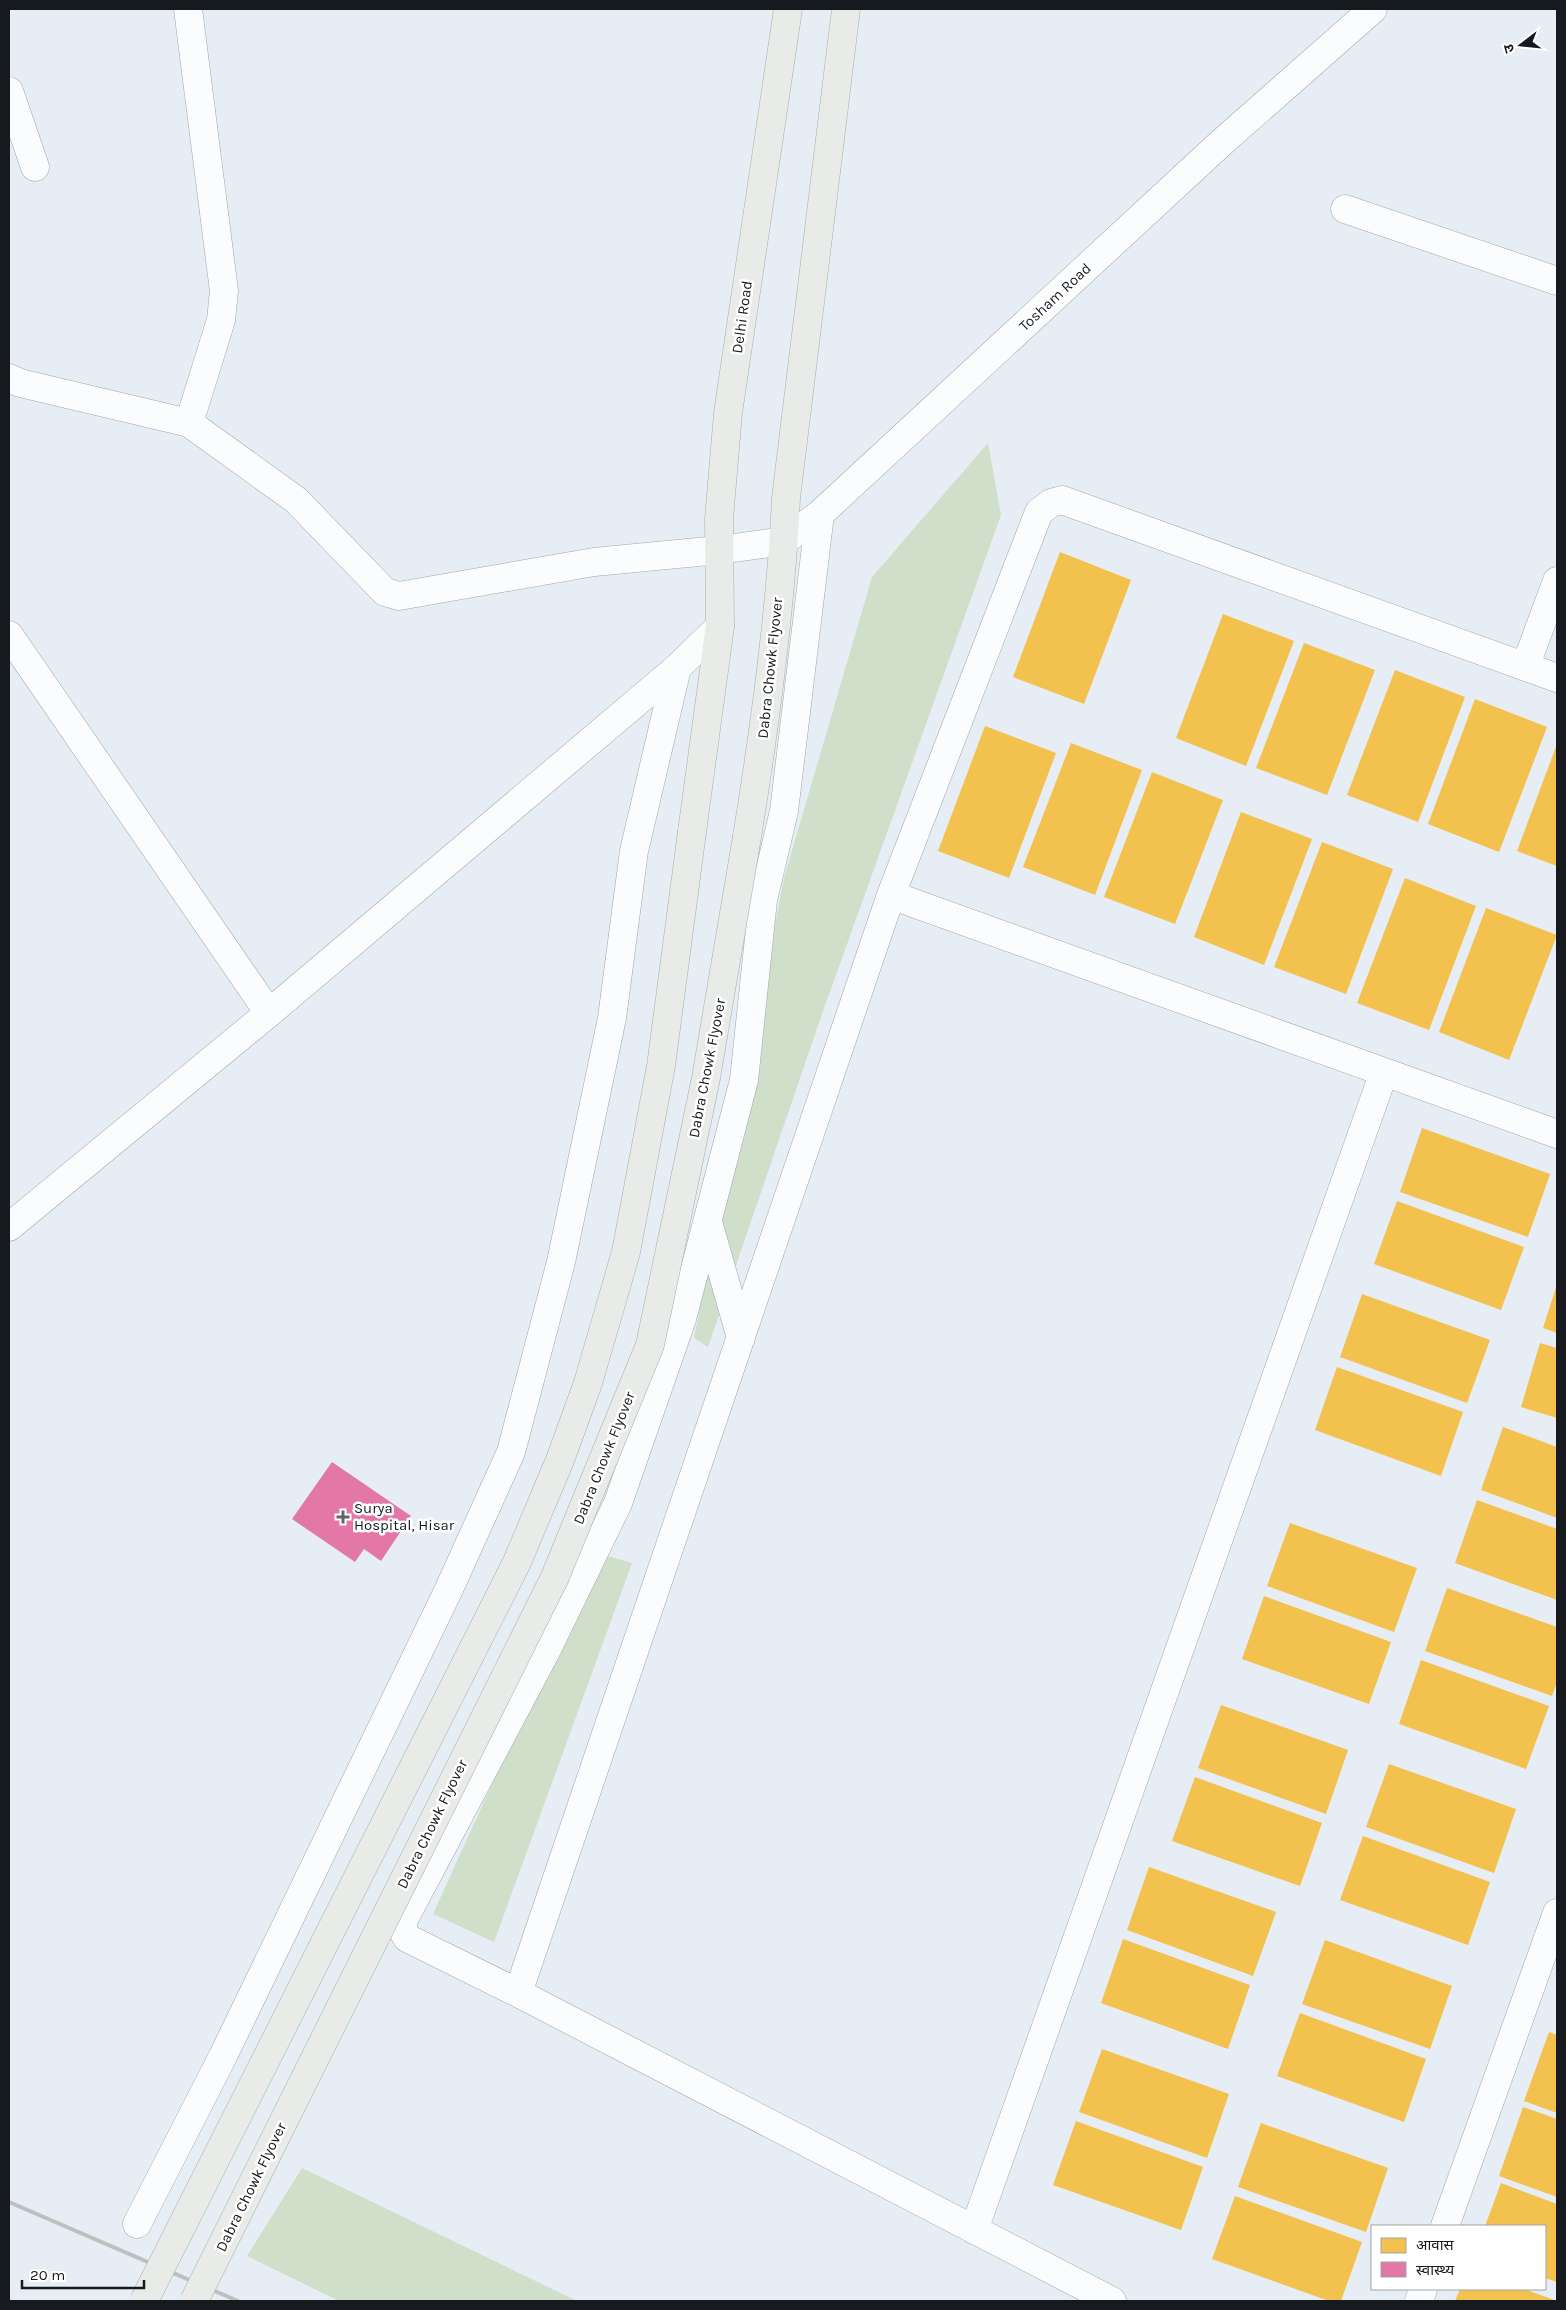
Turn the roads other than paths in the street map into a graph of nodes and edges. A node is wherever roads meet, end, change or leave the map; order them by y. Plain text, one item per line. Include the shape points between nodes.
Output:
1 (188, 9) edge
2 (788, 9) edge
3 (846, 9) edge
4 (1373, 9) edge
5 (9, 91) edge
6 (35, 167) dead end
7 (1345, 209) dead end
8 (1557, 281) edge
9 (9, 378) edge
10 (189, 423) junction
11 (820, 514) junction
12 (784, 541) junction
13 (719, 550) junction
14 (1557, 581) edge
15 (720, 626) junction
16 (9, 636) edge
17 (1525, 667) junction
18 (677, 668) junction
19 (1557, 678) edge
20 (891, 895) junction
21 (269, 1013) junction
22 (1384, 1072) junction
23 (1557, 1134) edge
24 (708, 1221) junction
25 (9, 1227) edge
26 (741, 1338) junction
27 (1557, 1913) edge
28 (518, 1993) junction
29 (137, 2224) dead end
30 (1445, 2225) edge
31 (974, 2230) junction
32 (144, 2301) edge
33 (194, 2301) edge
34 (1112, 2301) edge

1 - 10 street via 224,292 221,320
2 - 13 main road, Delhi Road via 728,413
3 - 12 main road via 787,488
4 - 11 street, Tosham Road via 1221,143
5 - 6 street
7 - 8 street
9 - 10 street
10 - 13 street, Tosham Road via 296,500 385,592 392,595 594,562
11 - 12 street, Tosham Road
11 - 24 street via 784,812 763,900 744,1080
12 - 13 street, Tosham Road
12 - 33 main road, Dabra Chowk Flyover, bridge via 760,758 747,837 706,1078 650,1345 555,1577
13 - 15 main road, Delhi Road
14 - 17 street
15 - 18 street
15 - 32 main road, bridge via 661,1066 626,1252 588,1383 517,1562
16 - 21 street
17 - 19 street
17 - 20 street via 1062,500 1052,503 1039,512
18 - 21 street
18 - 29 street via 634,851 612,1018 561,1262 511,1452 449,1589 236,2030
20 - 22 street
20 - 26 street
21 - 25 street
22 - 23 street
22 - 31 street
24 - 26 street
24 - 28 street via 682,1319 618,1503 545,1653 402,1921 408,1938
26 - 28 street
27 - 30 street
28 - 31 street
31 - 34 street

